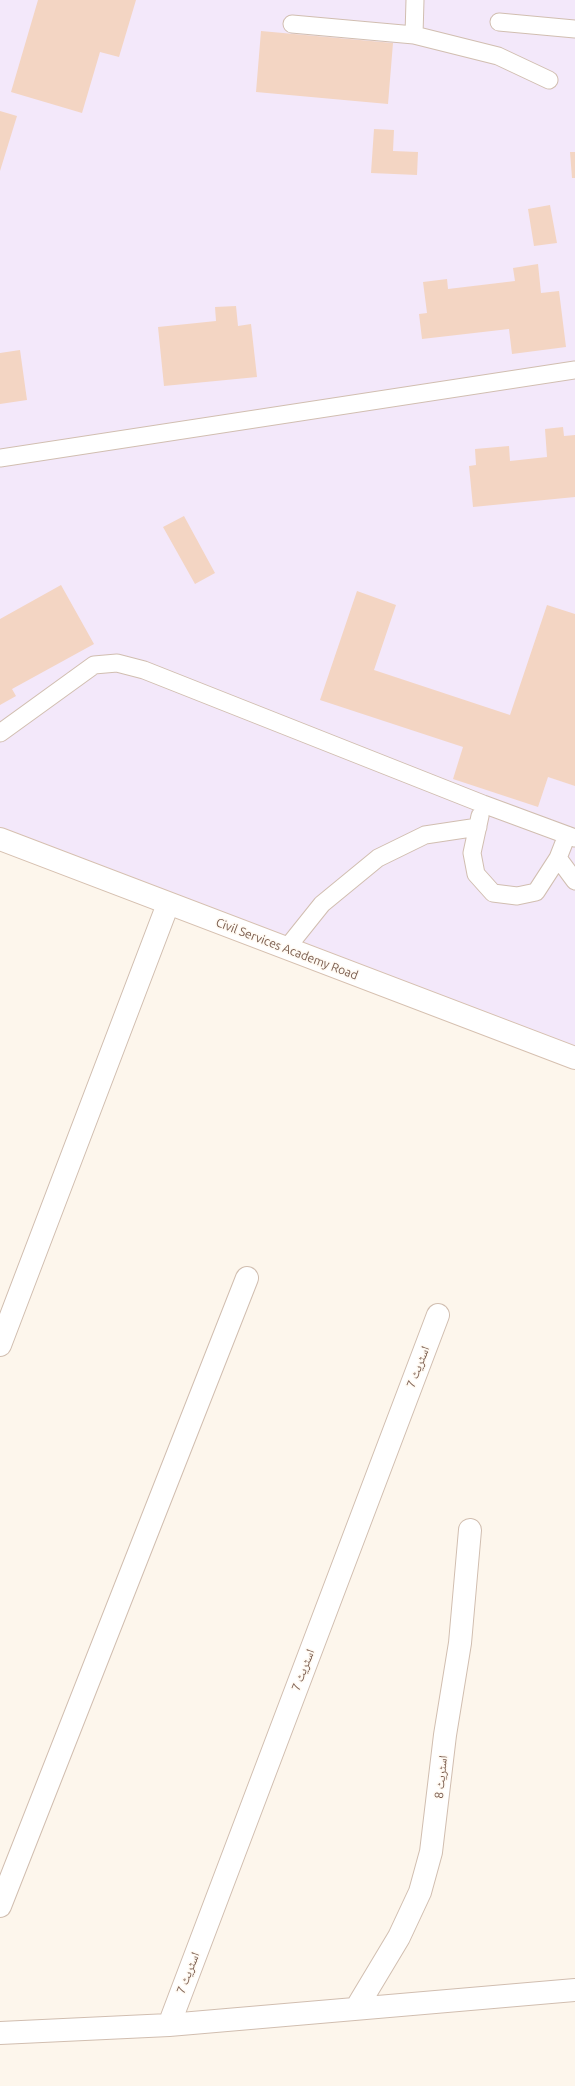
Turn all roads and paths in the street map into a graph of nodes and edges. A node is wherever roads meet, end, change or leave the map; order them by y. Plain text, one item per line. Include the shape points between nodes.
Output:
1 (415, 0) edge
2 (499, 22) dead end
3 (292, 24) dead end
4 (575, 29) edge
5 (414, 35) junction
6 (549, 80) dead end
7 (575, 370) edge
8 (0, 458) edge
9 (0, 733) edge
10 (483, 804) junction
11 (478, 827) junction
12 (571, 836) edge
13 (0, 839) edge
14 (558, 858) junction
15 (575, 881) edge
16 (168, 904) junction
17 (286, 949) junction
18 (575, 1058) edge
19 (246, 1278) dead end
20 (438, 1315) dead end
21 (0, 1344) edge
22 (470, 1530) dead end
23 (0, 1906) edge
24 (575, 1990) edge
25 (357, 2007) junction
26 (169, 2025) junction
27 (0, 2033) edge

1 - 5 lane
2 - 4 lane
3 - 5 lane
5 - 6 lane via 498,56
7 - 8 lane
9 - 10 lane via 94,665 117,663 144,670
10 - 11 lane
10 - 12 lane
11 - 14 lane via 472,853 476,874 492,893 517,896 536,892
11 - 17 lane via 425,835 378,858 322,904
12 - 14 lane
13 - 16 street, Civil Services Academy Road
14 - 15 lane
16 - 17 street, Civil Services Academy Road
16 - 21 street
17 - 18 street, Civil Services Academy Road
19 - 23 street
20 - 26 street, اسٹریٹ 7
22 - 25 street, اسٹریٹ 8 via 460,1642 445,1735 431,1852 420,1892 399,1937
24 - 25 street
25 - 26 street
26 - 27 street

